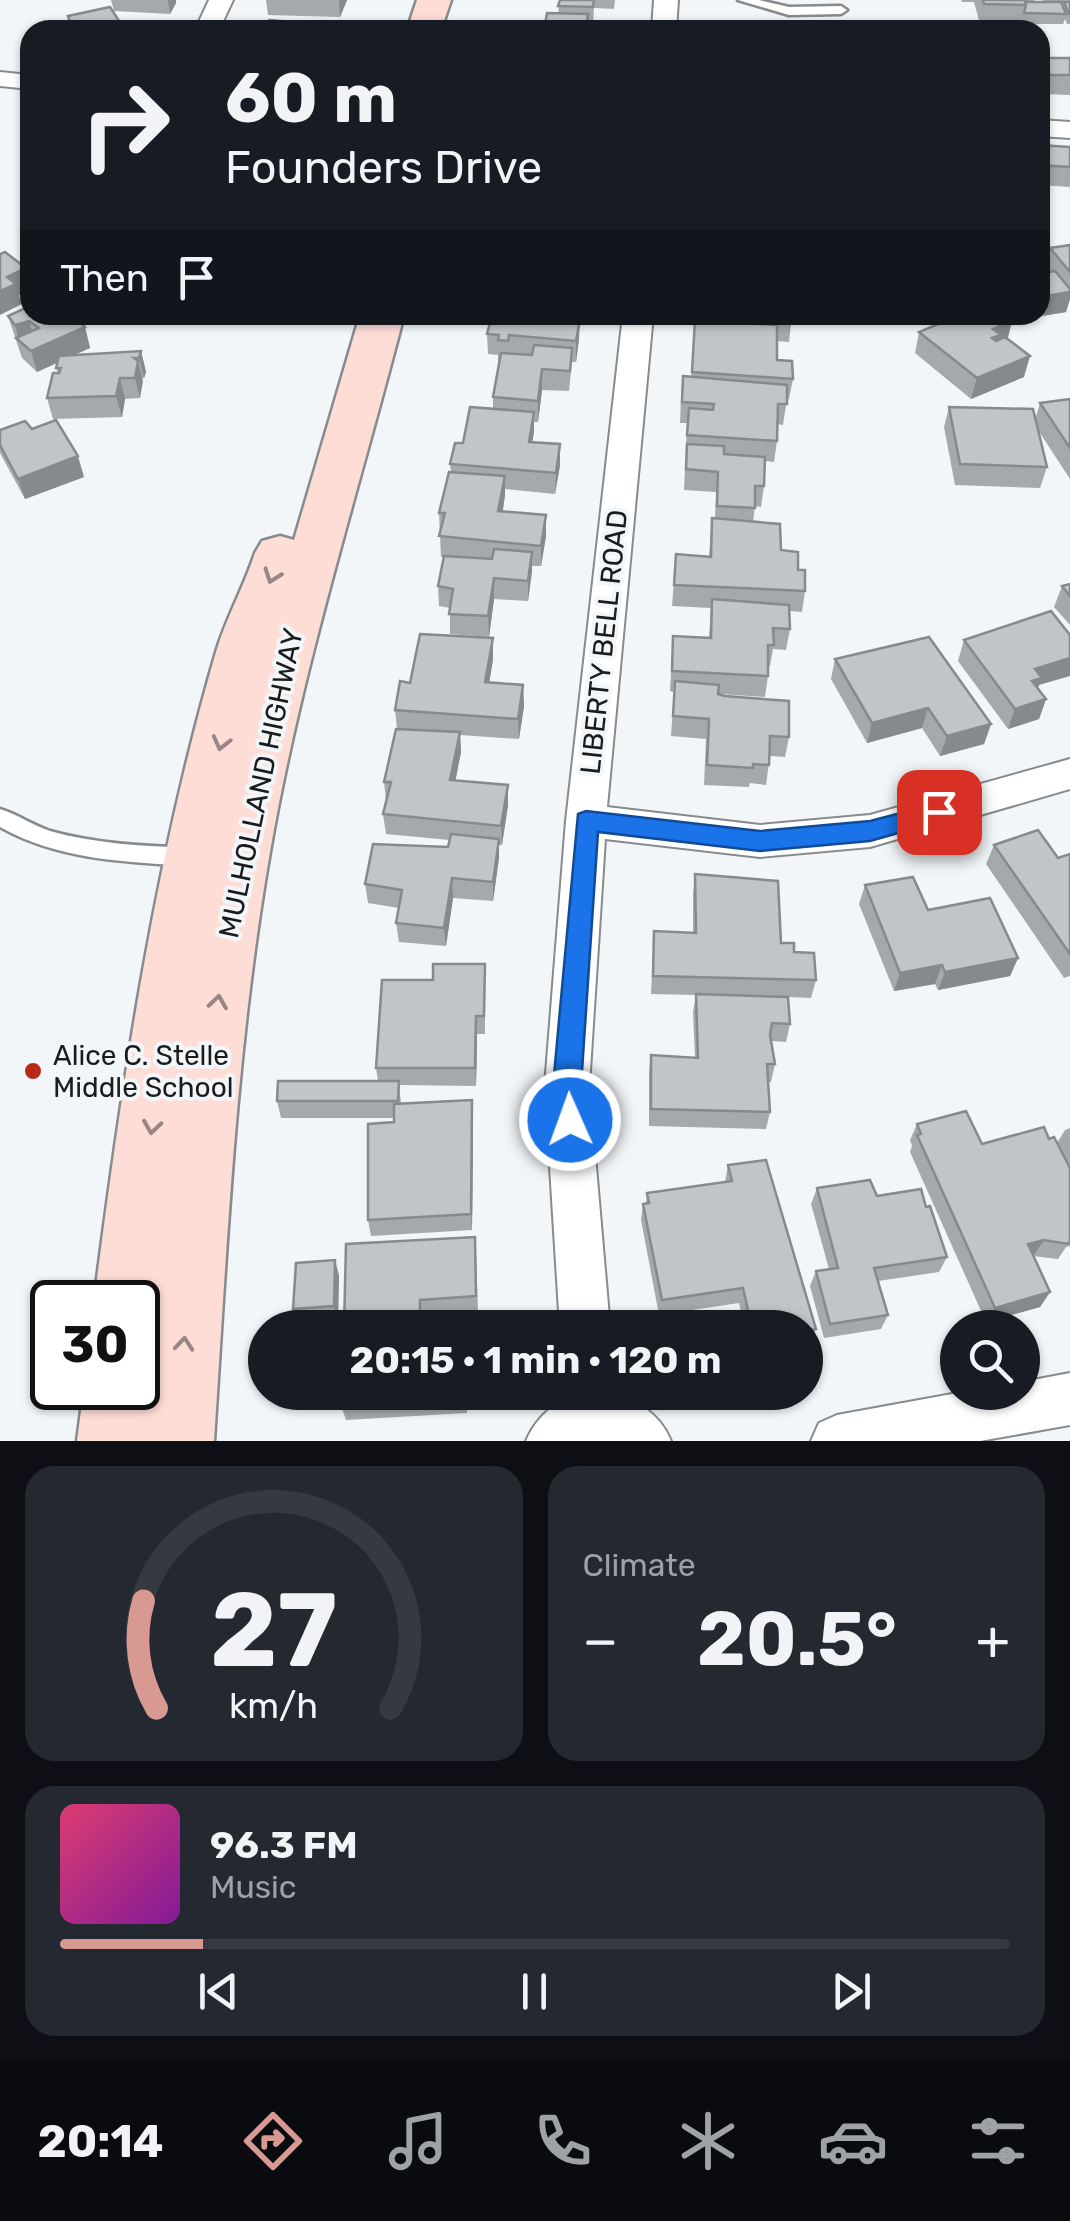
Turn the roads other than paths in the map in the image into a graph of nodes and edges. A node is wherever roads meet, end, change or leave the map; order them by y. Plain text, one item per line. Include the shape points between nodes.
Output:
1 (744, 0) edge
2 (841, 10) dead end
3 (348, 325) edge
4 (379, 325) edge
5 (637, 325) edge
6 (1070, 774) edge
7 (586, 821) junction
8 (3, 822) edge
9 (193, 857) junction
10 (133, 1280) edge
11 (585, 1310) edge
12 (1070, 1399) edge
13 (119, 1410) edge
14 (578, 1417) edge
15 (115, 1441) edge
16 (176, 1441) edge
17 (645, 1441) edge
18 (837, 1441) edge

1 - 2 lane via 789,11
3 -> 9 main road, MULHOLLAND HIGHWAY via 274,574 244,648
16 -> 4 main road, MULHOLLAND HIGHWAY via 204,1099 241,850 288,646
5 - 7 street, LIBERTY BELL ROAD
6 - 7 street via 870,831 760,841
7 - 11 street, LIBERTY BELL ROAD via 567,1086
8 - 9 lane via 65,842
9 -> 10 main road, MULHOLLAND HIGHWAY
12 - 18 street
13 - 15 main road
14 - 17 street via 610,1417

